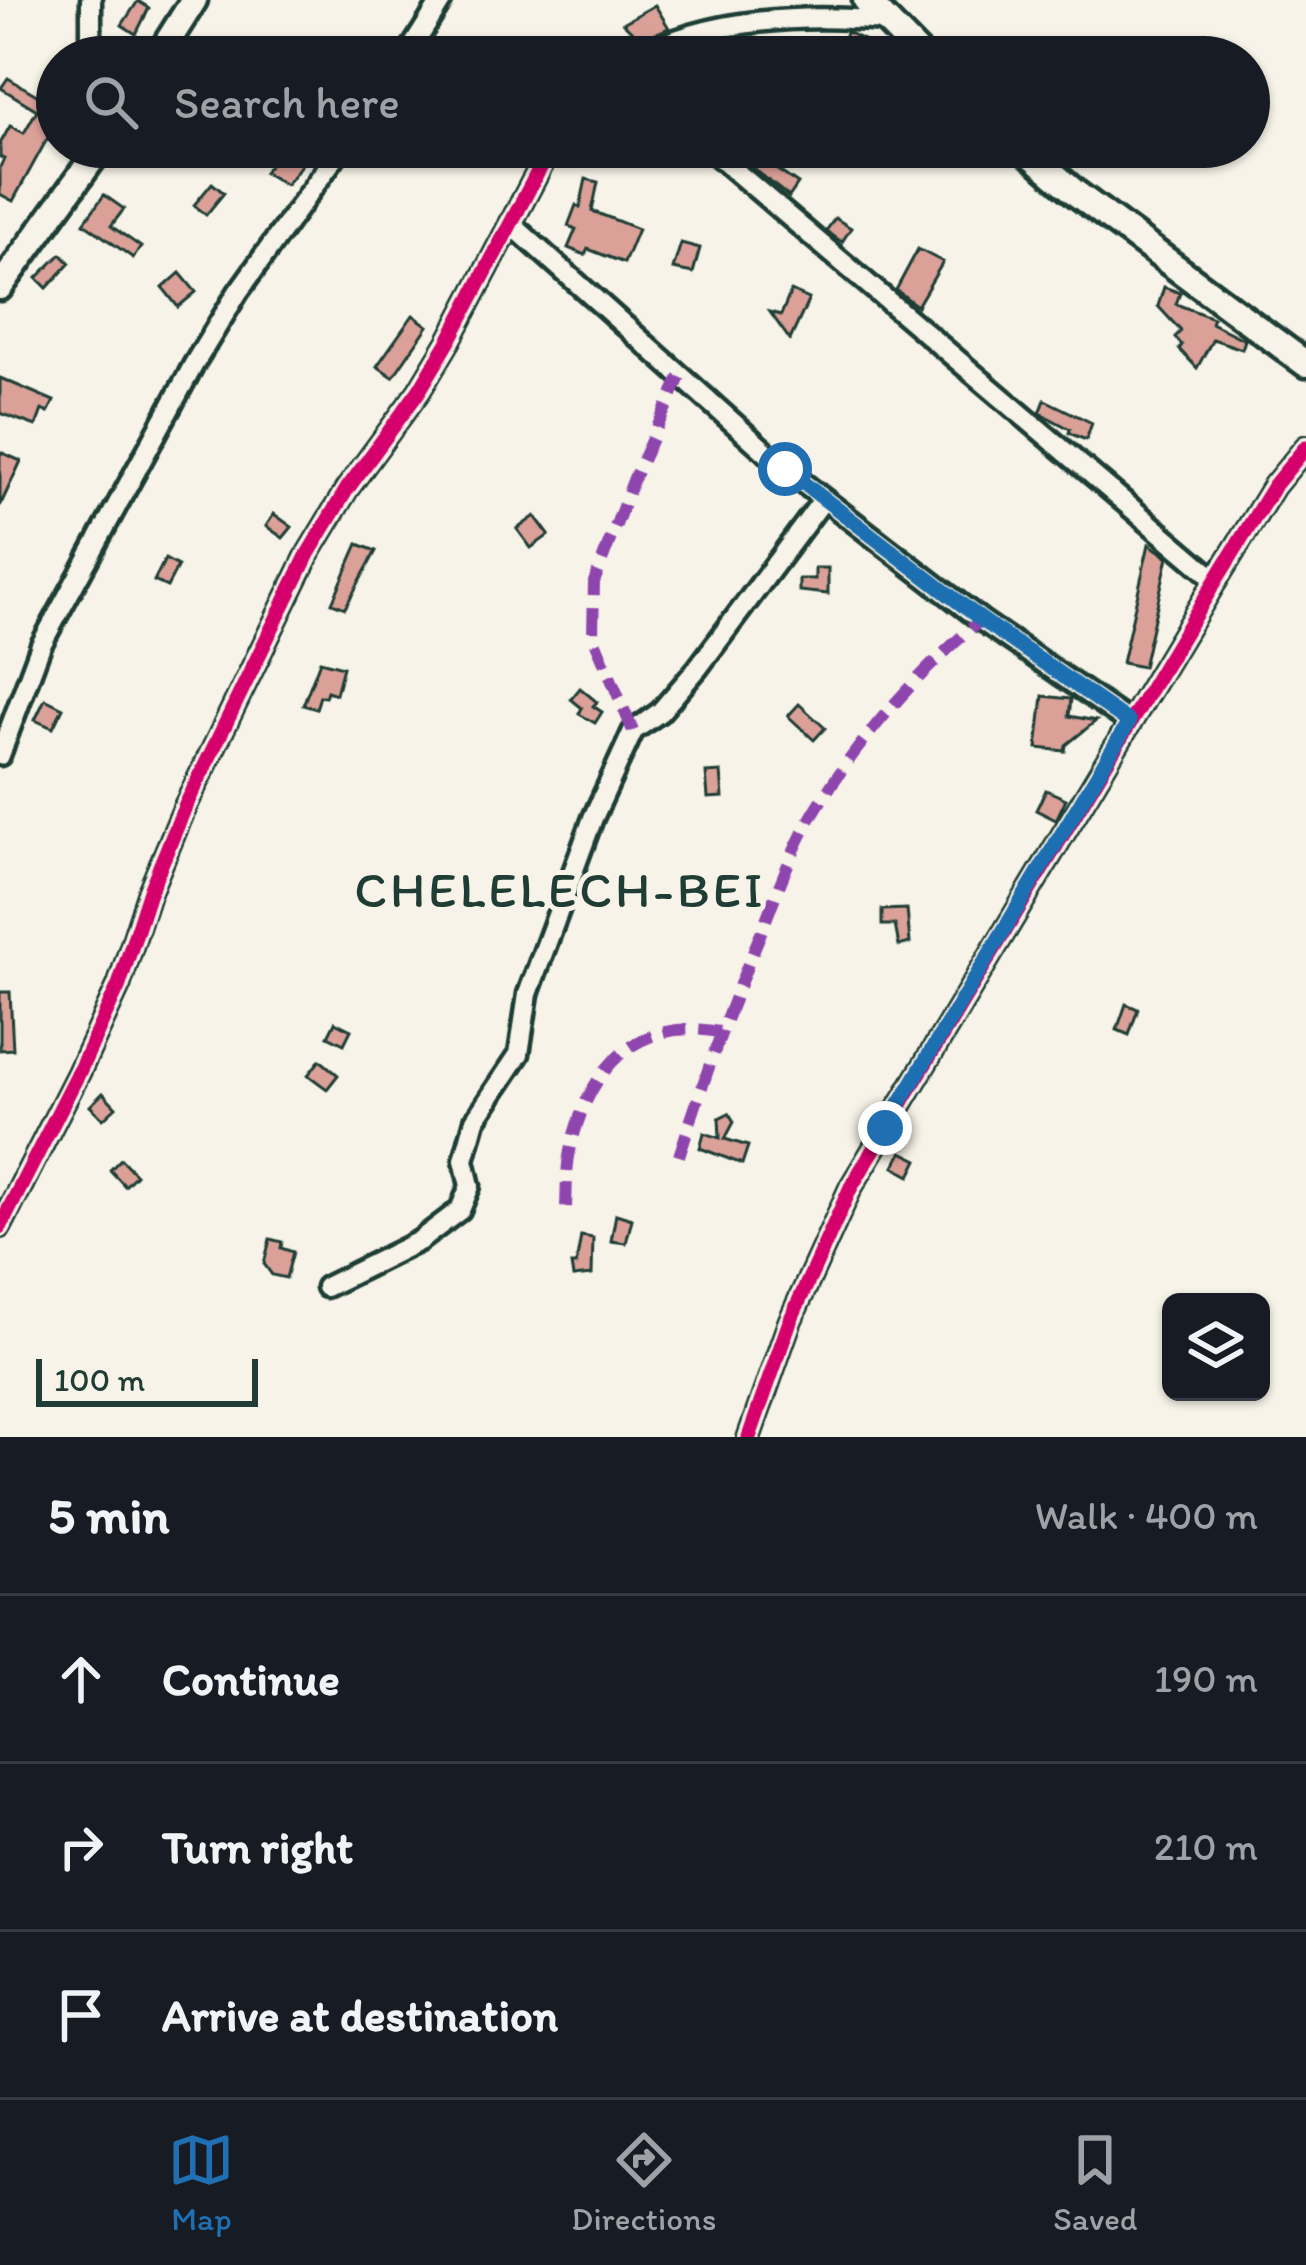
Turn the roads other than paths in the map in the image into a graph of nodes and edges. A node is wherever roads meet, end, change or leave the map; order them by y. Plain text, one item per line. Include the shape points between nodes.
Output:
1 (91, 0) edge
2 (194, 0) edge
3 (442, 0) edge
4 (866, 0) edge
5 (884, 21) junction
6 (92, 36) edge
7 (171, 36) edge
8 (419, 36) edge
9 (691, 36) edge
10 (900, 36) edge
11 (85, 168) edge
12 (327, 168) edge
13 (540, 168) edge
14 (732, 168) edge
15 (1047, 168) edge
16 (510, 223) junction
17 (0, 287) edge
18 (1306, 364) edge
19 (1306, 447) edge
20 (823, 500) junction
21 (1216, 580) junction
22 (1129, 722) junction
23 (0, 755) edge
24 (0, 1227) edge
25 (326, 1287) dead end
26 (749, 1437) edge

1 - 6 street
2 - 7 main road
3 - 8 street
4 - 5 main road
5 - 9 street via 825,16
5 - 10 main road
11 - 17 main road
12 - 23 street via 194,364 41,645
13 - 16 street
14 - 21 street
15 - 18 main road
16 - 20 street
16 - 24 street via 419,391 308,554 184,807 119,985
19 - 21 street
20 - 22 street
20 - 25 street via 697,669 633,731 528,994 519,1054 475,1120 460,1210 419,1241
21 - 22 street
22 - 26 street via 850,1187

